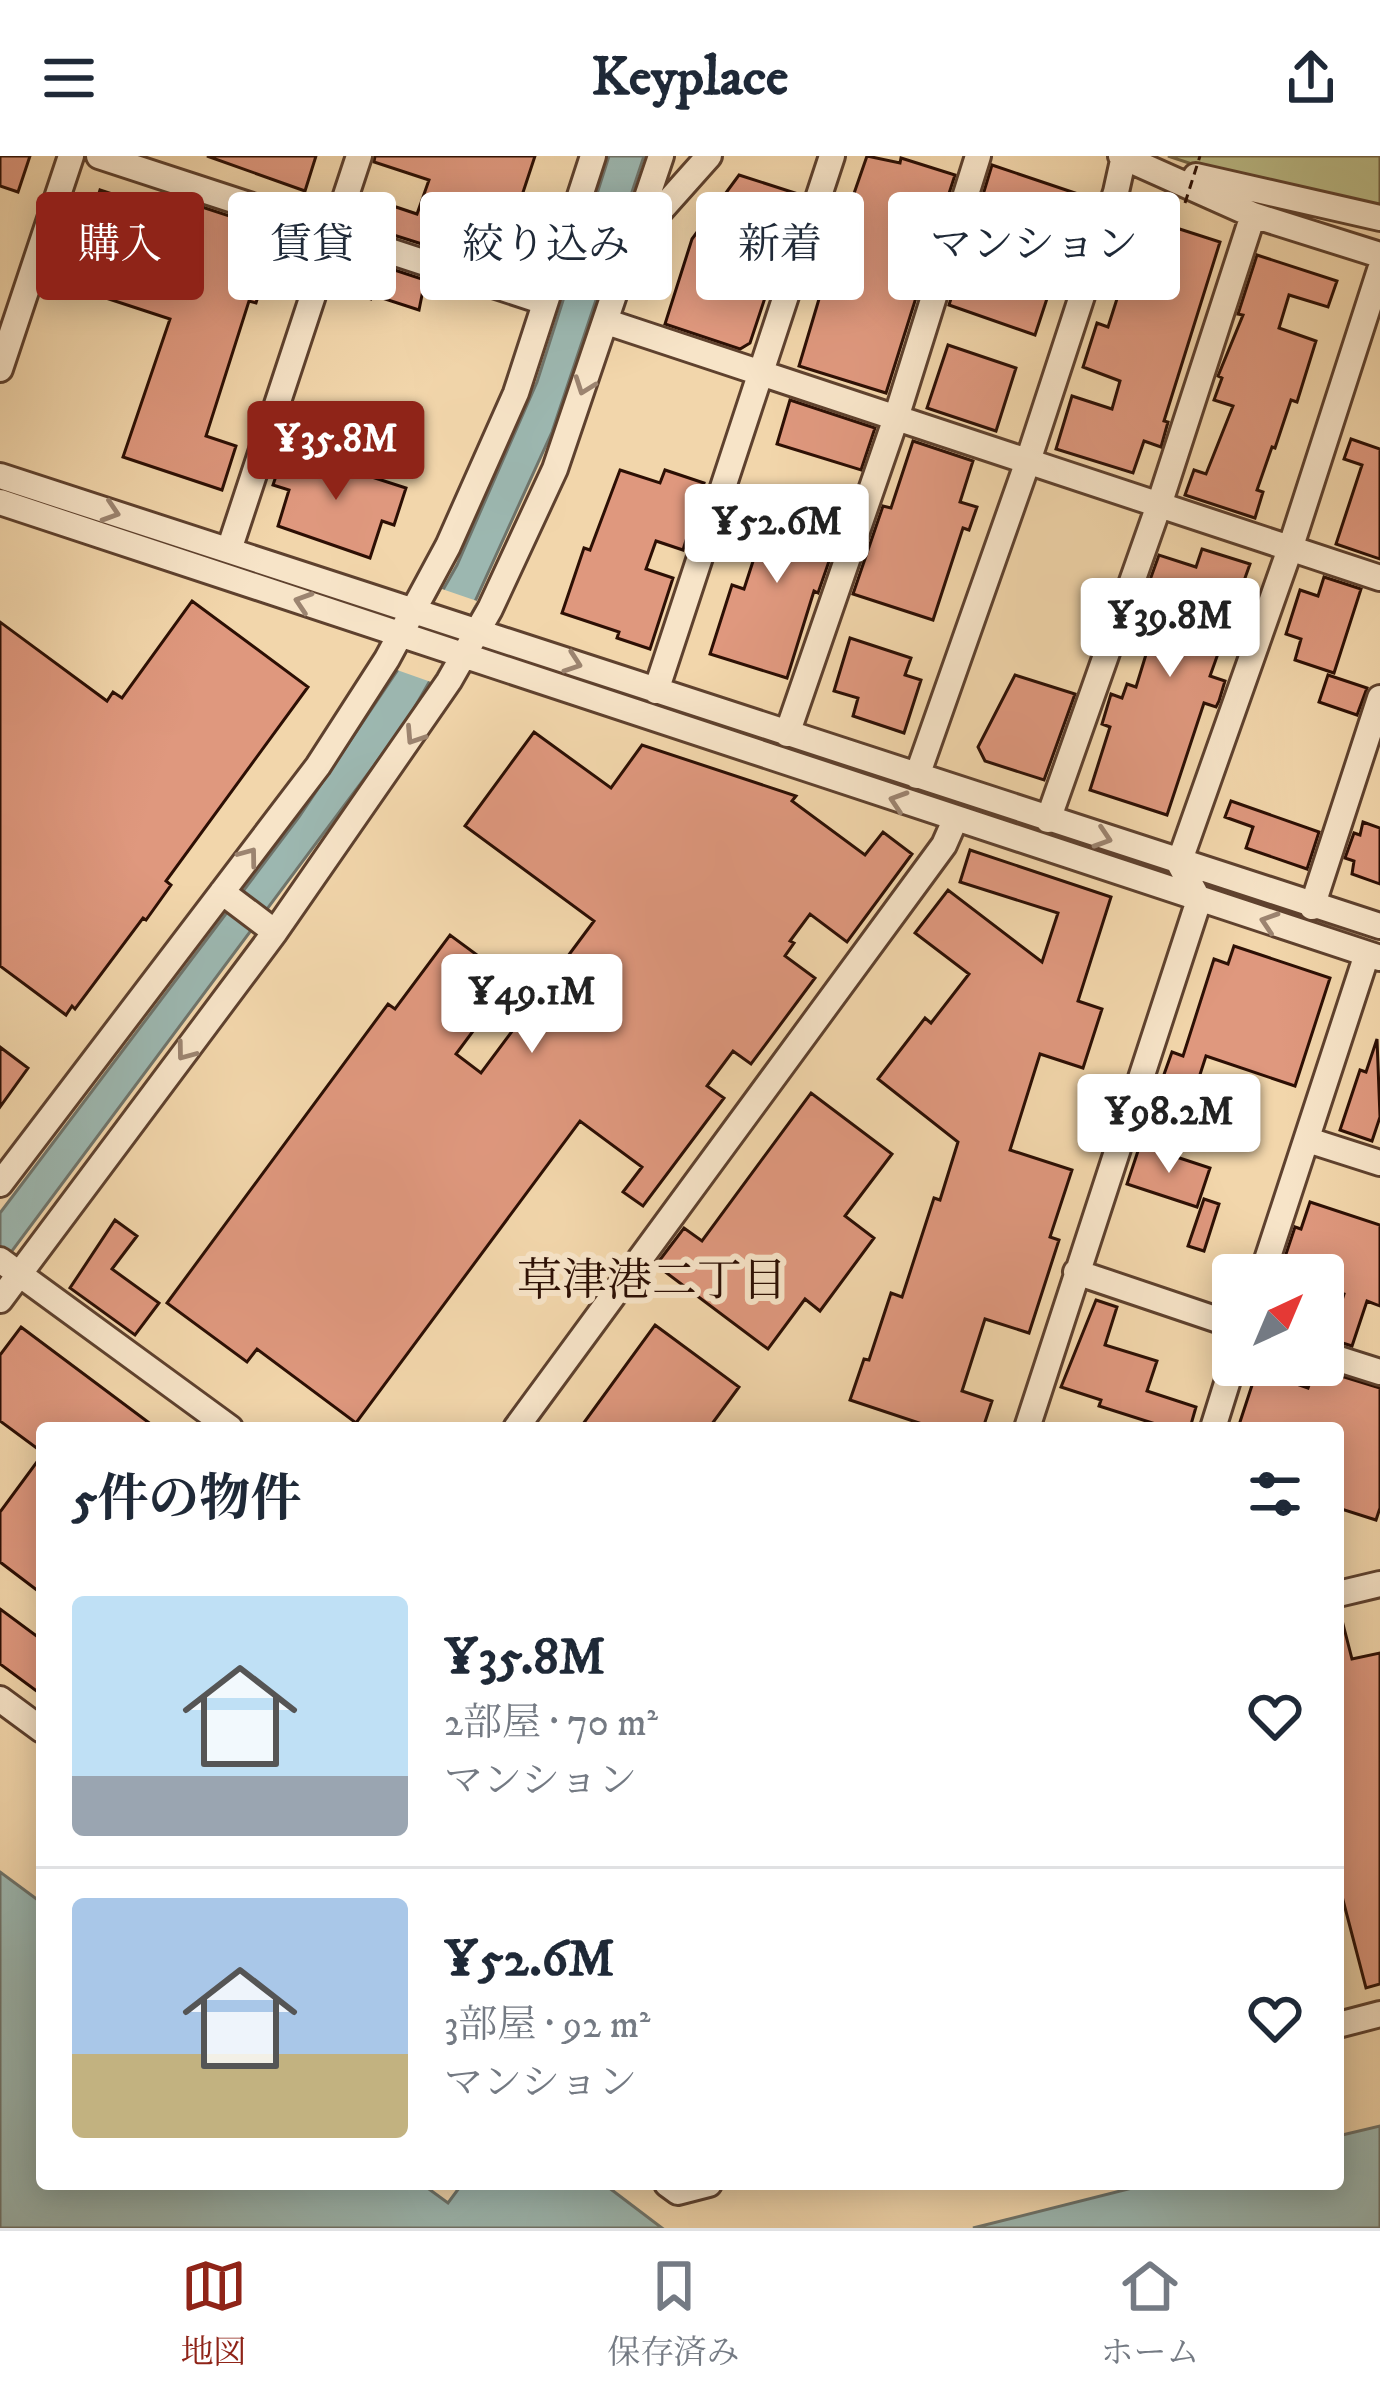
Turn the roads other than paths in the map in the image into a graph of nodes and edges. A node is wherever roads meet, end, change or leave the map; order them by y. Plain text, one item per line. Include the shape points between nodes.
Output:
1 (71, 156) edge
2 (99, 156) edge
3 (359, 156) edge
4 (593, 156) edge
5 (661, 156) edge
6 (710, 156) edge
7 (832, 156) edge
8 (978, 156) edge
9 (1123, 156) edge
10 (347, 192) edge
11 (649, 192) edge
12 (228, 198) edge
13 (672, 198) edge
14 (1253, 215) junction
15 (1380, 218) edge
16 (396, 253) edge
17 (1380, 255) edge
18 (1380, 270) edge
19 (312, 300) edge
20 (614, 300) edge
21 (545, 302) junction
22 (607, 322) junction
23 (0, 369) edge
24 (761, 372) junction
25 (896, 418) junction
26 (1028, 461) junction
27 (0, 476) edge
28 (0, 502) edge
29 (1159, 505) junction
30 (1290, 549) junction
31 (229, 550) junction
32 (1380, 578) edge
33 (420, 614) junction
34 (469, 630) junction
35 (407, 637) junction
36 (456, 653) junction
37 (656, 691) junction
38 (1380, 698) edge
39 (788, 734) junction
40 (917, 776) junction
41 (955, 820) junction
42 (1048, 820) junction
43 (1179, 863) junction
44 (227, 896) junction
45 (1199, 900) junction
46 (1312, 907) junction
47 (1380, 926) edge
48 (269, 928) junction
49 (1374, 956) edge
50 (1308, 1140) junction
51 (1380, 1162) edge
52 (0, 1184) edge
53 (1269, 1254) edge
54 (9, 1267) edge
55 (1076, 1272) junction
56 (0, 1300) edge
57 (1212, 1318) edge
58 (1344, 1361) edge
59 (1380, 1372) edge
60 (1226, 1386) edge
61 (222, 1422) edge
62 (520, 1422) edge
63 (1029, 1422) edge
64 (1215, 1422) edge
65 (1380, 1584) edge
66 (1344, 1593) edge
67 (0, 1700) edge
68 (36, 1726) edge
69 (1380, 2014) edge
70 (1344, 2023) edge

1 - 23 street
2 - 12 street
3 - 10 street
4 - 21 street
5 - 11 street
6 - 13 street
7 - 24 street
8 - 25 street
9 - 14 street
9 - 15 street
9 - 26 street
14 - 17 street
14 - 29 street
16 - 21 street
18 - 30 street
19 - 31 street
20 - 22 street
21 - 33 street via 495,443
22 - 24 street
22 -> 34 street via 554,469
24 - 25 street
24 - 37 street
25 - 26 street
25 - 39 street
26 - 29 street
26 - 40 street
27 -> 31 street
35 -> 28 street
29 - 30 street
29 - 42 street
30 - 32 street
30 - 43 street
31 - 33 street
33 - 34 street
33 - 35 street
34 - 36 street
34 -> 37 street
35 - 36 street
44 -> 35 street
41 -> 36 street
36 -> 48 street via 398,760
37 - 39 street
38 - 46 street
39 - 40 street
40 - 42 street
41 - 45 street
41 - 62 street
42 -> 43 street
43 - 45 street
43 - 46 street
44 - 48 street
44 - 52 street
49 -> 45 street
45 - 55 street
46 - 47 street
48 -> 54 street
49 - 50 street
50 - 51 street
50 - 53 street
54 - 56 street
54 - 61 street
55 - 57 street
55 - 63 street
58 - 59 street
60 - 64 street
65 - 66 street
67 - 68 street
69 - 70 street

